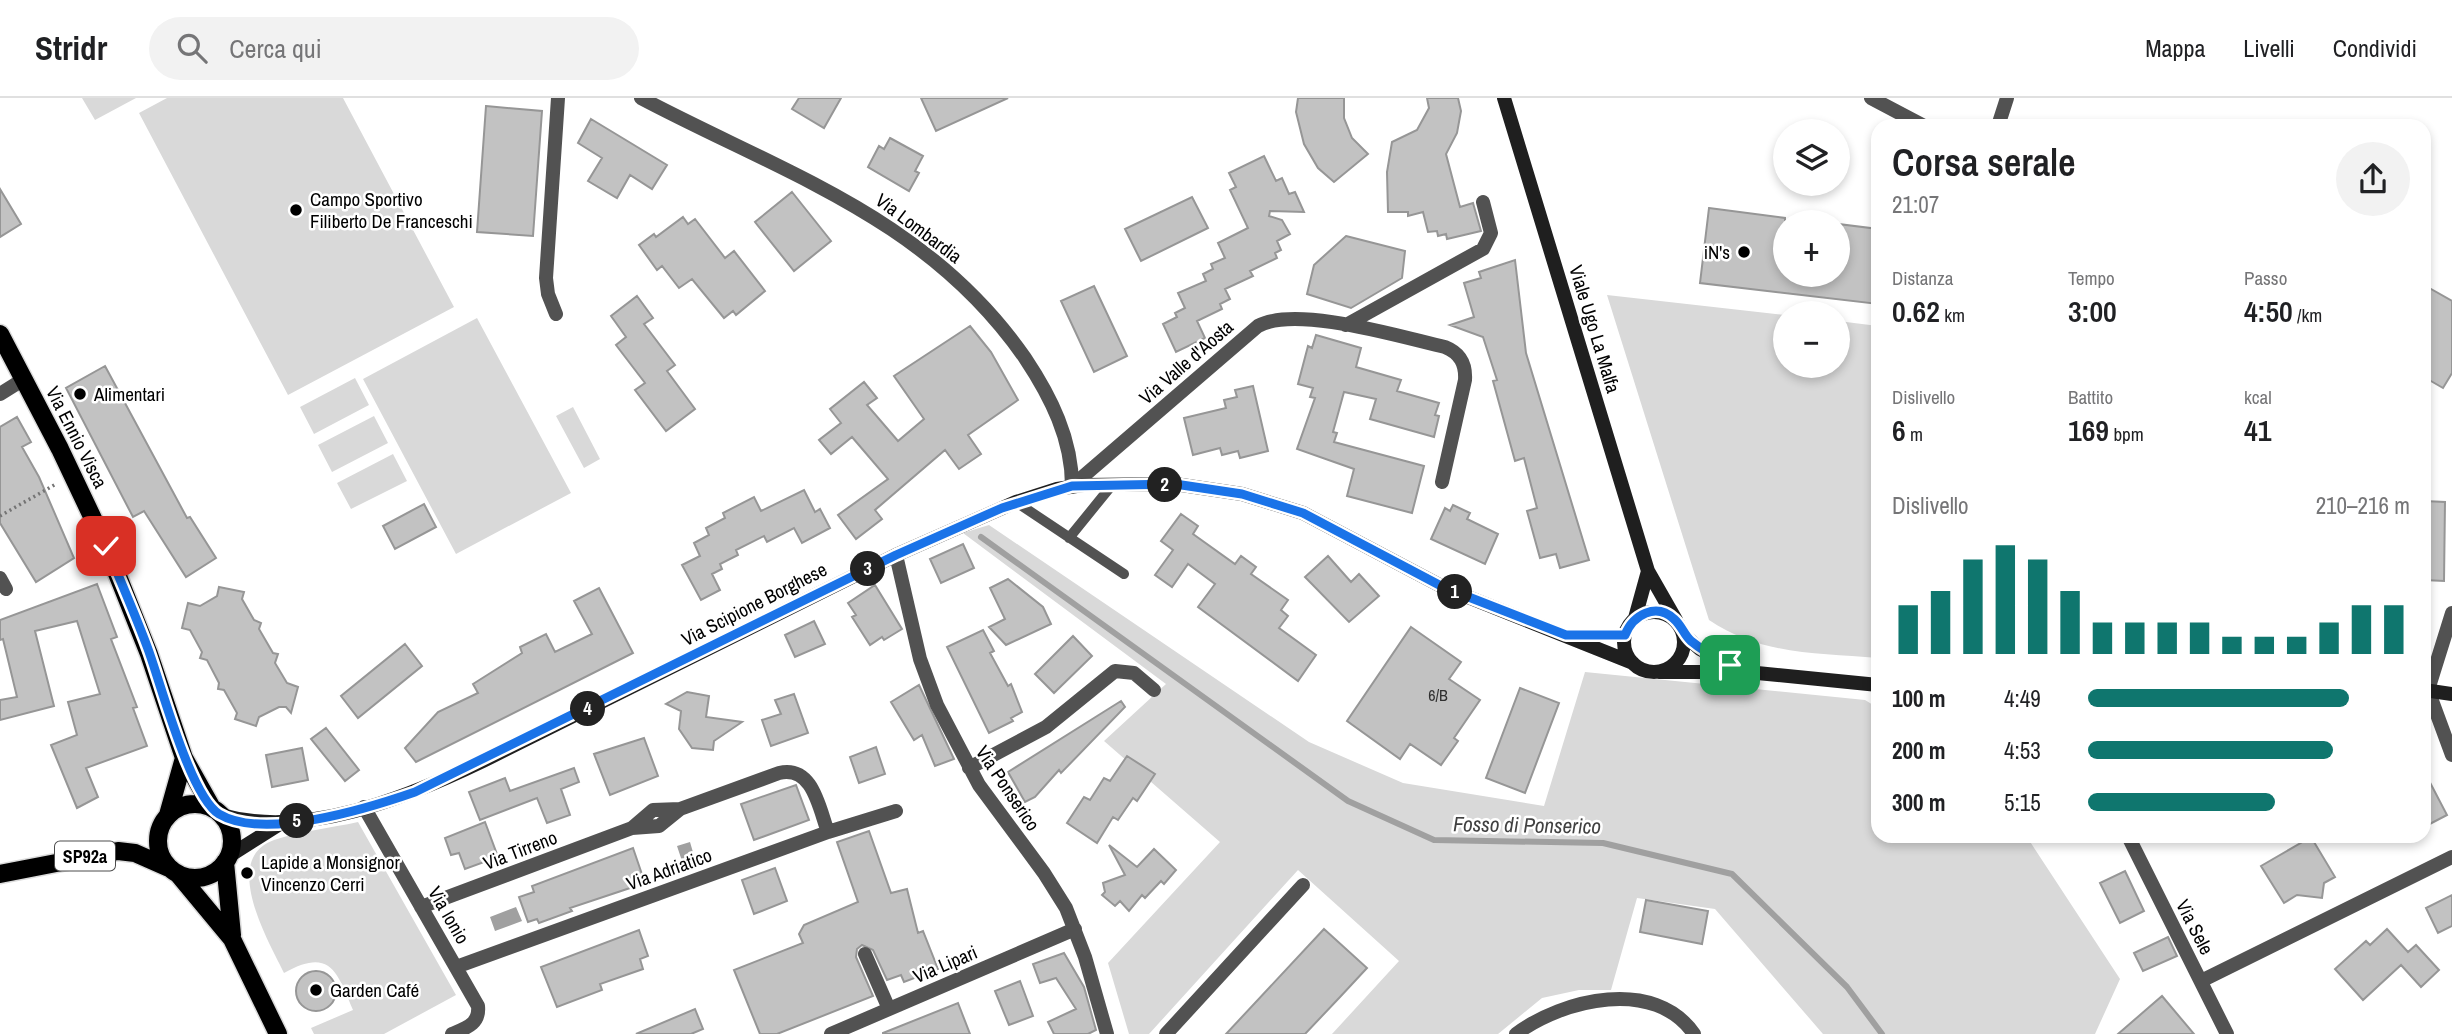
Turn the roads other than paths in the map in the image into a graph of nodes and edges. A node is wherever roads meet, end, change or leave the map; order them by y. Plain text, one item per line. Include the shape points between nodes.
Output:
1 (558, 98) edge
2 (641, 98) edge
3 (1504, 98) edge
4 (1871, 98) edge
5 (2007, 98) edge
6 (1911, 119) edge
7 (2000, 119) edge
8 (1483, 202) dead end
9 (556, 314) dead end
10 (1346, 325) junction
11 (0, 334) edge
12 (24, 379) junction
13 (0, 394) edge
14 (1442, 482) dead end
15 (1112, 485) junction
16 (1072, 486) junction
17 (1017, 502) junction
18 (1069, 538) junction
19 (896, 555) junction
20 (1648, 570) junction
21 (1124, 574) dead end
22 (2452, 613) edge
23 (1635, 618) junction
24 (1676, 620) junction
25 (1566, 635) junction
26 (1625, 635) junction
27 (1684, 635) junction
28 (1633, 663) junction
29 (1659, 672) junction
30 (1747, 672) junction
31 (2431, 675) edge
32 (1871, 684) edge
33 (1154, 690) dead end
34 (2431, 691) edge
35 (2431, 692) edge
36 (2452, 694) edge
37 (2452, 700) edge
38 (2431, 702) edge
39 (2452, 755) edge
40 (184, 758) junction
41 (969, 768) junction
42 (364, 807) junction
43 (896, 811) dead end
44 (216, 812) junction
45 (168, 815) junction
46 (279, 825) junction
47 (828, 832) junction
48 (2132, 843) edge
49 (2452, 857) edge
50 (227, 859) junction
51 (174, 871) junction
52 (0, 874) edge
53 (1303, 886) dead end
54 (421, 908) junction
55 (1075, 929) junction
56 (232, 939) junction
57 (864, 954) dead end
58 (456, 967) junction
59 (2201, 981) junction
60 (889, 1009) junction
61 (278, 1034) edge
62 (452, 1034) edge
63 (831, 1034) edge
64 (1107, 1034) edge
65 (1166, 1034) edge
66 (1516, 1034) edge
67 (1695, 1034) edge
68 (2227, 1034) edge

1 - 9 street via 546,278
2 - 16 street, Via Lombardia via 855,204 949,273 993,317 1042,385 1064,434
3 - 20 main road, Viale Ugo La Malfa
4 - 6 street
5 - 7 street
8 - 10 street via 1491,233 1483,249
10 - 14 street, Via Valle d'Aosta via 1445,347 1461,359 1465,380
10 - 16 street, Via Valle d'Aosta via 1287,318 1258,326
11 - 12 main road, Via Ennio Visca
12 - 13 street
12 - 40 main road, Via Ennio Visca via 73,474 128,598
15 - 16 main road, Via Scipione Borghese
15 - 18 lane
15 - 25 main road, Via Scipione Borghese via 1175,484 1242,494 1303,513 1443,587
16 - 17 main road, Via Scipione Borghese
17 - 18 lane
17 - 19 main road, Via Scipione Borghese
18 - 21 lane
19 - 41 street, Via Ponserico via 924,670
19 - 42 main road, Via Scipione Borghese via 482,761 415,792
20 - 23 main road
20 - 24 main road, Viale Ugo La Malfa
22 - 31 street
23 - 24 main road via 1651,611
23 - 26 main road
24 - 27 main road
25 - 26 main road, Via Scipione Borghese
25 - 28 main road, Via Scipione Borghese
26 - 28 main road via 1627,655
27 - 29 main road via 1685,644 1676,662
27 - 30 main road via 1709,654
28 - 29 main road
29 - 30 main road
30 - 32 main road
33 - 41 street via 1134,673 1115,671 1046,727
34 - 36 main road
35 - 37 main road
38 - 39 street
40 - 44 main road, Via Ennio Visca
40 - 45 main road
41 - 55 street, Via Ponserico via 1051,883
42 - 46 main road, Via Scipione Borghese
42 - 54 street, Via Ionio
43 - 47 street, Via Adriatico
44 - 45 main road via 194,804
44 - 46 main road, Via Scipione Borghese via 251,823
44 - 50 main road via 232,839
45 - 51 main road via 161,824 158,848
46 - 50 main road, Via Scipione Borghese
47 - 54 street, Via Tirreno via 809,781 792,771 779,773 680,808 653,810 632,828
47 - 58 street, Via Adriatico
48 - 59 street, Via Sele
49 - 59 street
50 - 51 main road via 201,878
50 - 56 main road
51 - 52 main road, SP92a via 135,853 118,851
51 - 56 main road
53 - 65 street
54 - 58 street, Via Ionio
55 - 60 street, Via Lipari
55 - 64 street, Via Ponserico
56 - 61 main road
57 - 60 street
58 - 62 street, Via Ionio via 479,1011 472,1024
59 - 68 street, Via Sele
60 - 63 street, Via Lipari
66 - 67 street via 1561,1009 1619,1001 1665,1007

